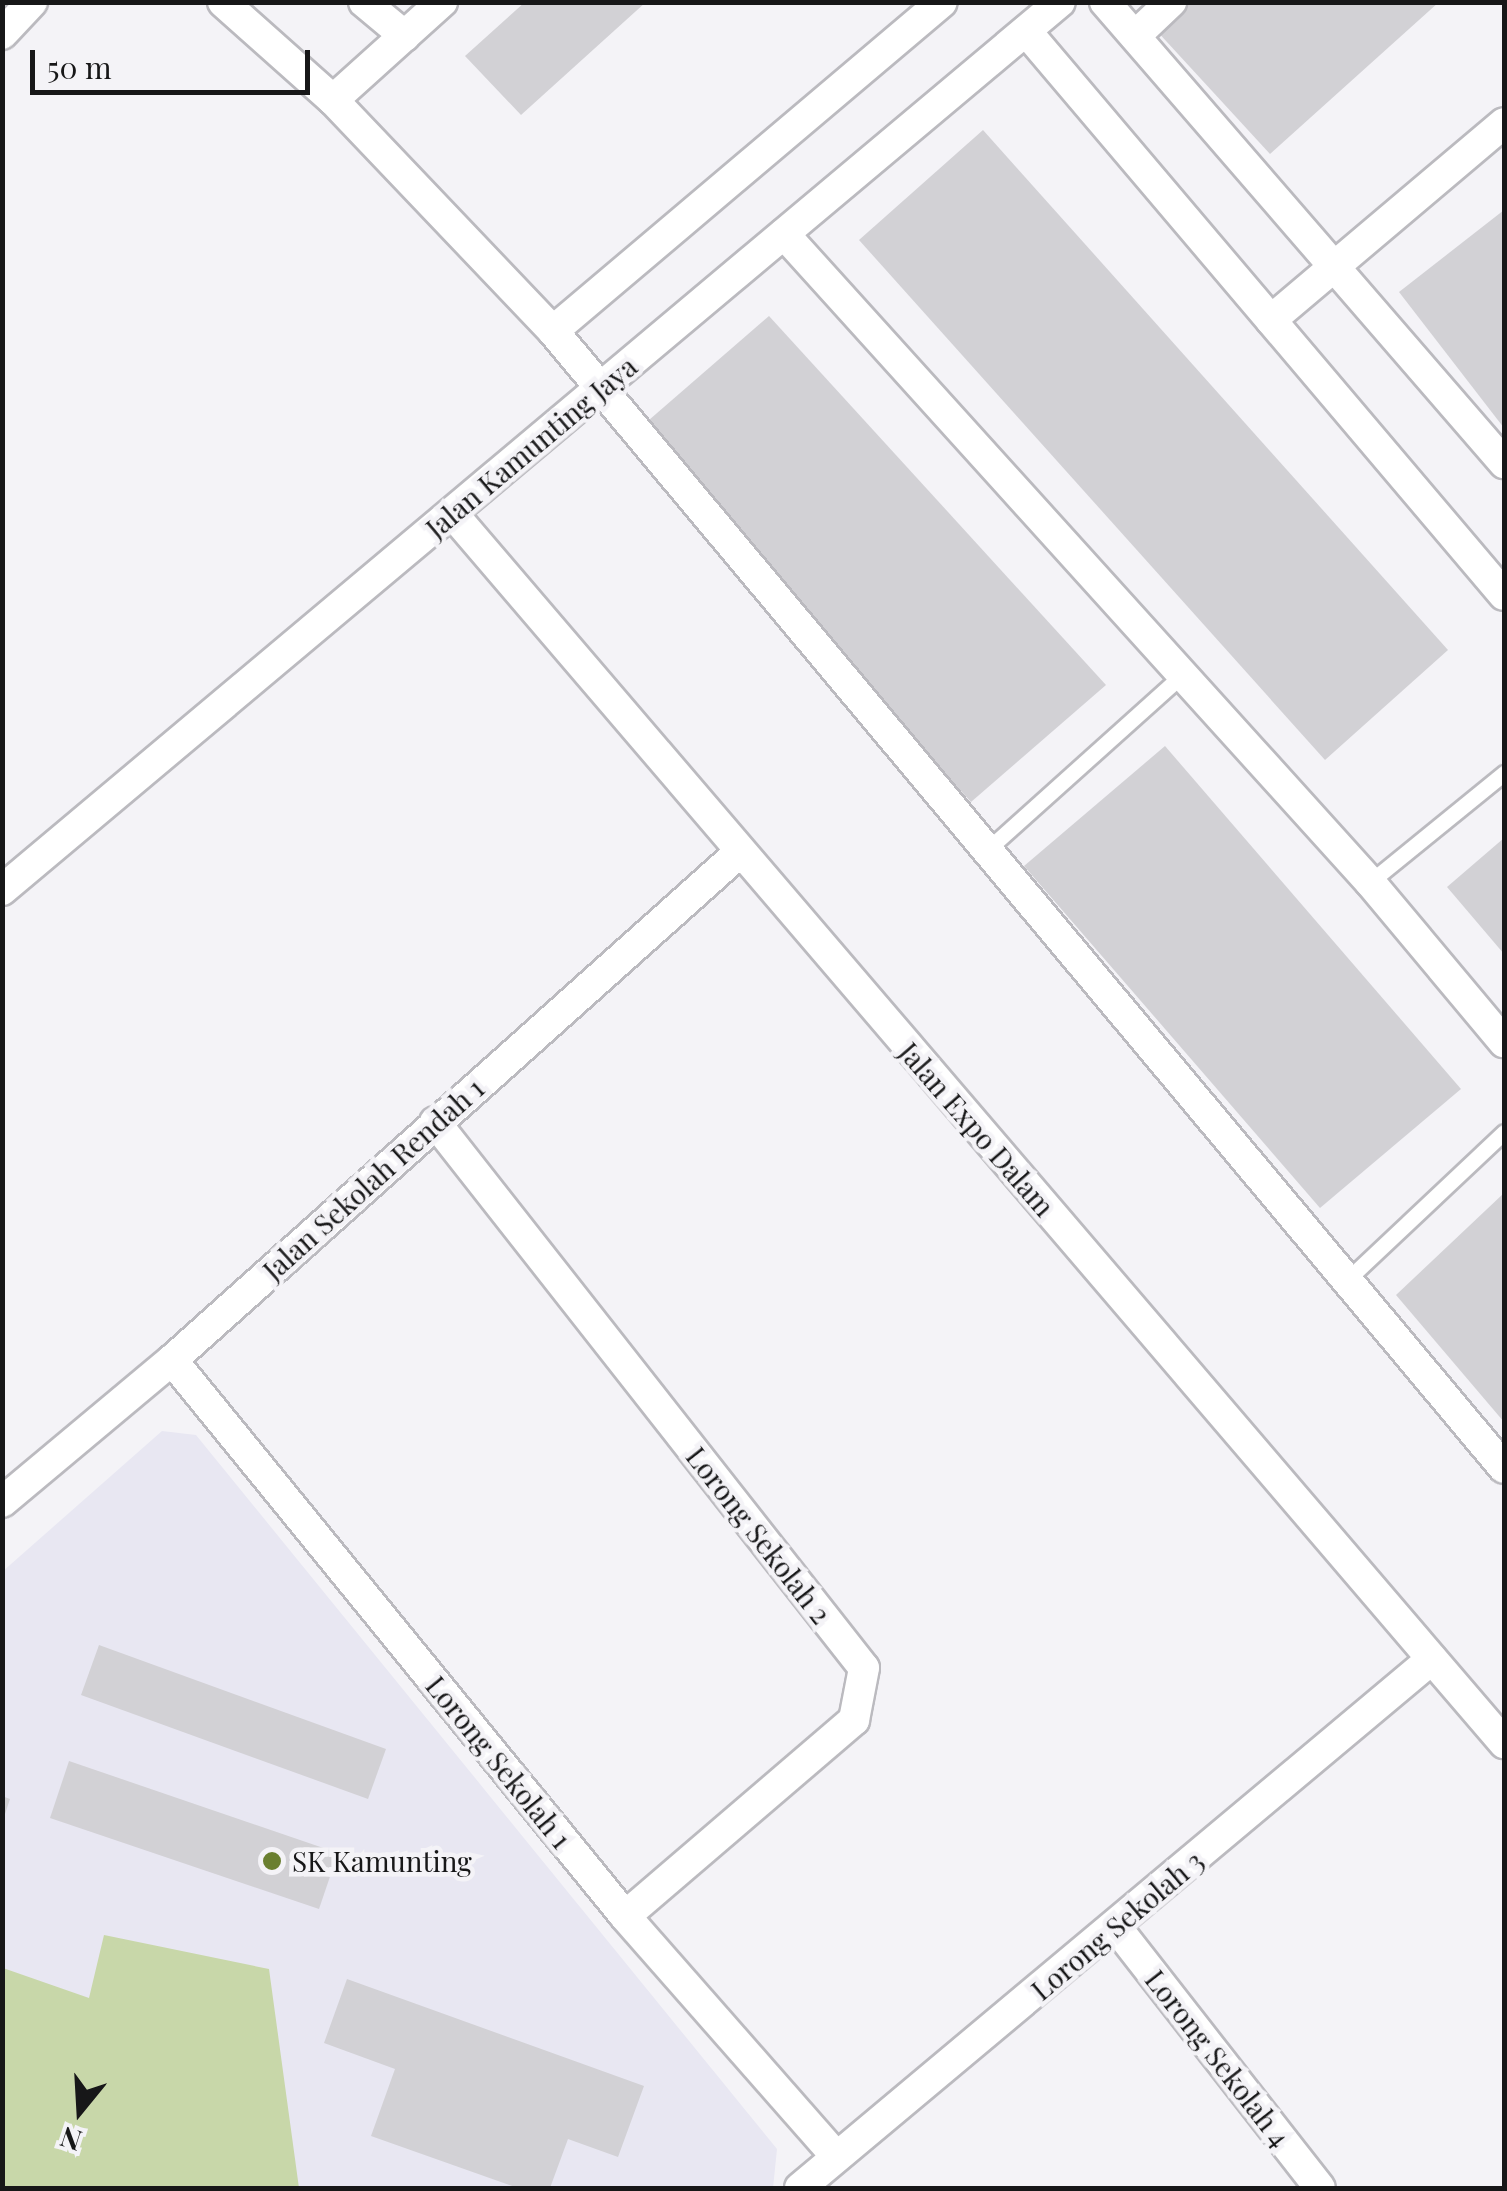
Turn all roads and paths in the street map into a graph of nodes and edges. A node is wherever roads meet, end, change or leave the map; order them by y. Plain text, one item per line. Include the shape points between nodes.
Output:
1 (32, 2) edge
2 (223, 2) edge
3 (364, 2) edge
4 (442, 2) edge
5 (942, 2) edge
6 (1060, 2) edge
7 (1106, 2) edge
8 (1171, 2) edge
9 (1026, 31) junction
10 (2, 34) edge
11 (405, 36) junction
12 (1134, 36) junction
13 (333, 100) junction
14 (1504, 123) edge
15 (784, 234) junction
16 (1334, 266) junction
17 (1272, 320) junction
18 (553, 331) junction
19 (599, 390) junction
20 (1504, 462) edge
21 (452, 513) junction
22 (1504, 595) edge
23 (1181, 676) junction
24 (1504, 773) edge
25 (987, 850) junction
26 (740, 852) junction
27 (1370, 882) junction
28 (2, 890) edge
29 (1504, 1042) edge
30 (435, 1122) junction
31 (1504, 1132) edge
32 (1348, 1279) junction
33 (172, 1360) junction
34 (1504, 1468) edge
35 (2, 1502) edge
36 (1432, 1660) junction
37 (1504, 1743) edge
38 (625, 1916) junction
39 (1116, 1926) junction
40 (836, 2156) junction
41 (800, 2188) edge
42 (1320, 2188) edge

1 - 10 street
2 - 13 street
3 - 11 street
4 - 11 street
5 - 18 street
6 - 9 street, Jalan Kamunting Jaya
7 - 12 street
8 - 12 street
9 - 15 street, Jalan Kamunting Jaya
9 - 17 street
11 - 13 street
12 - 16 street
13 - 18 street
14 - 16 street
15 - 19 street, Jalan Kamunting Jaya
15 - 23 street
16 - 17 street
16 - 20 street
17 - 22 street
18 - 19 street
19 - 21 street, Jalan Kamunting Jaya
19 - 25 street
21 - 26 street, Jalan Expo Dalam
21 - 28 street, Jalan Kamunting Jaya
23 - 25 lane
23 - 27 street
24 - 27 lane
25 - 32 street
26 - 30 street, Jalan Sekolah Rendah 1
26 - 36 street, Jalan Expo Dalam
27 - 29 street
30 - 33 street, Jalan Sekolah Rendah 1
30 - 38 street, Lorong Sekolah 2 via 864,1668 854,1720
31 - 32 lane
32 - 34 street
33 - 35 street, Jalan Sekolah Rendah 1
33 - 38 street, Lorong Sekolah 1
36 - 37 street, Jalan Expo Dalam
36 - 39 street, Lorong Sekolah 3
38 - 40 street, Lorong Sekolah 1
39 - 40 street, Lorong Sekolah 3
39 - 42 street, Lorong Sekolah 4
40 - 41 street, Lorong Sekolah 3

